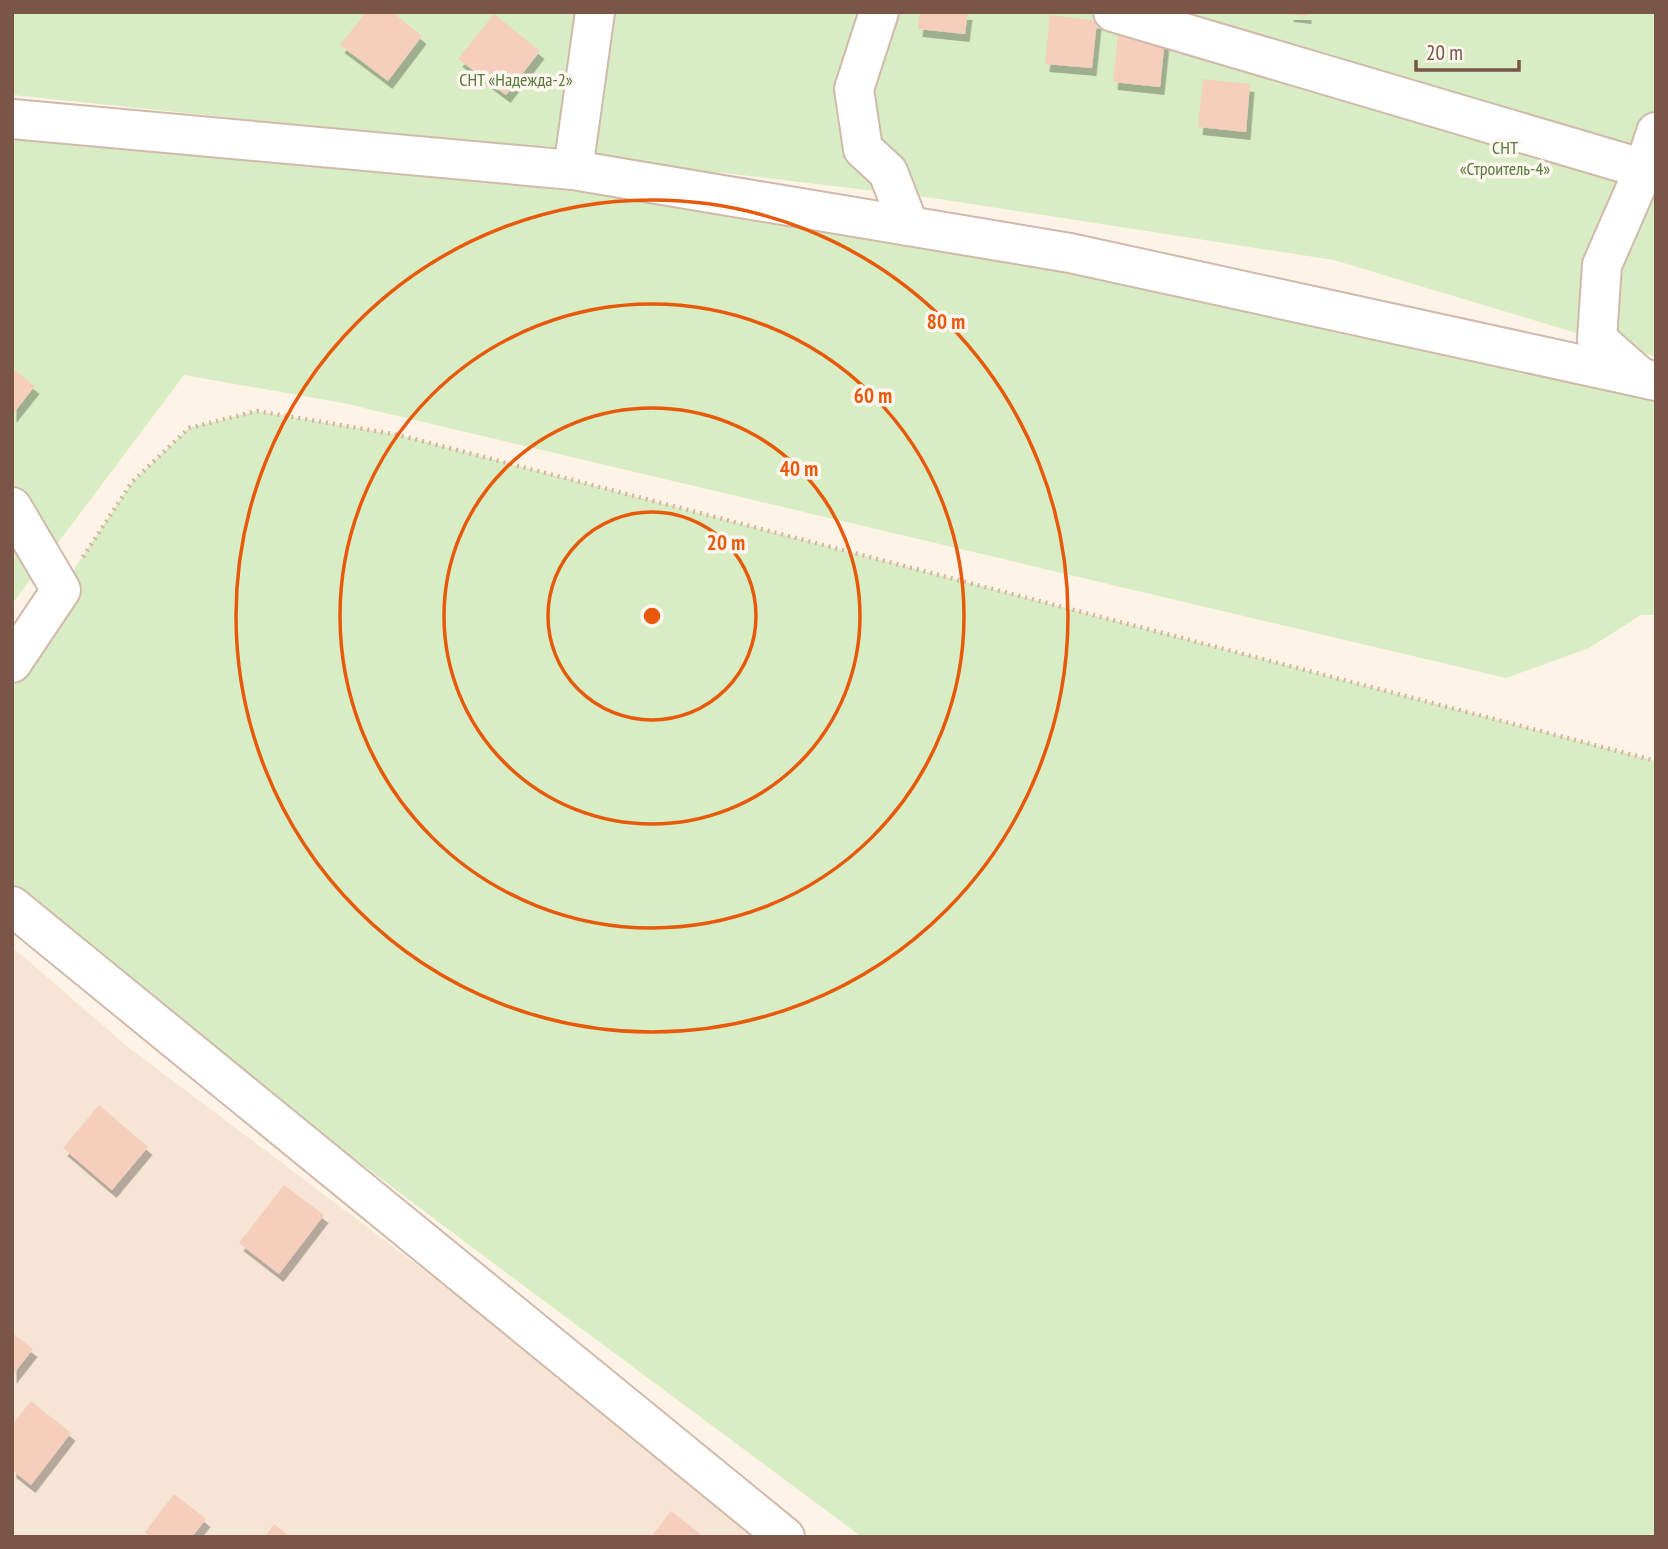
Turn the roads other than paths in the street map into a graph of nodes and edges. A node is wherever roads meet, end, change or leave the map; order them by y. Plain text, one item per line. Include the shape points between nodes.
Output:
1 (595, 12) edge
2 (879, 12) edge
3 (1113, 12) edge
4 (12, 119) edge
5 (1656, 132) edge
6 (1650, 169) edge
7 (573, 170) junction
8 (909, 226) junction
9 (1648, 379) edge
10 (12, 507) edge
11 (12, 663) edge
12 (12, 906) edge
13 (785, 1537) edge

1 - 7 lane
2 - 8 lane via 854,89 863,149 888,172
3 - 6 lane
4 - 7 lane
5 - 6 lane
6 - 9 lane via 1602,265 1597,339
7 - 8 lane
8 - 9 lane via 1070,253
10 - 11 lane via 61,590
12 - 13 lane

